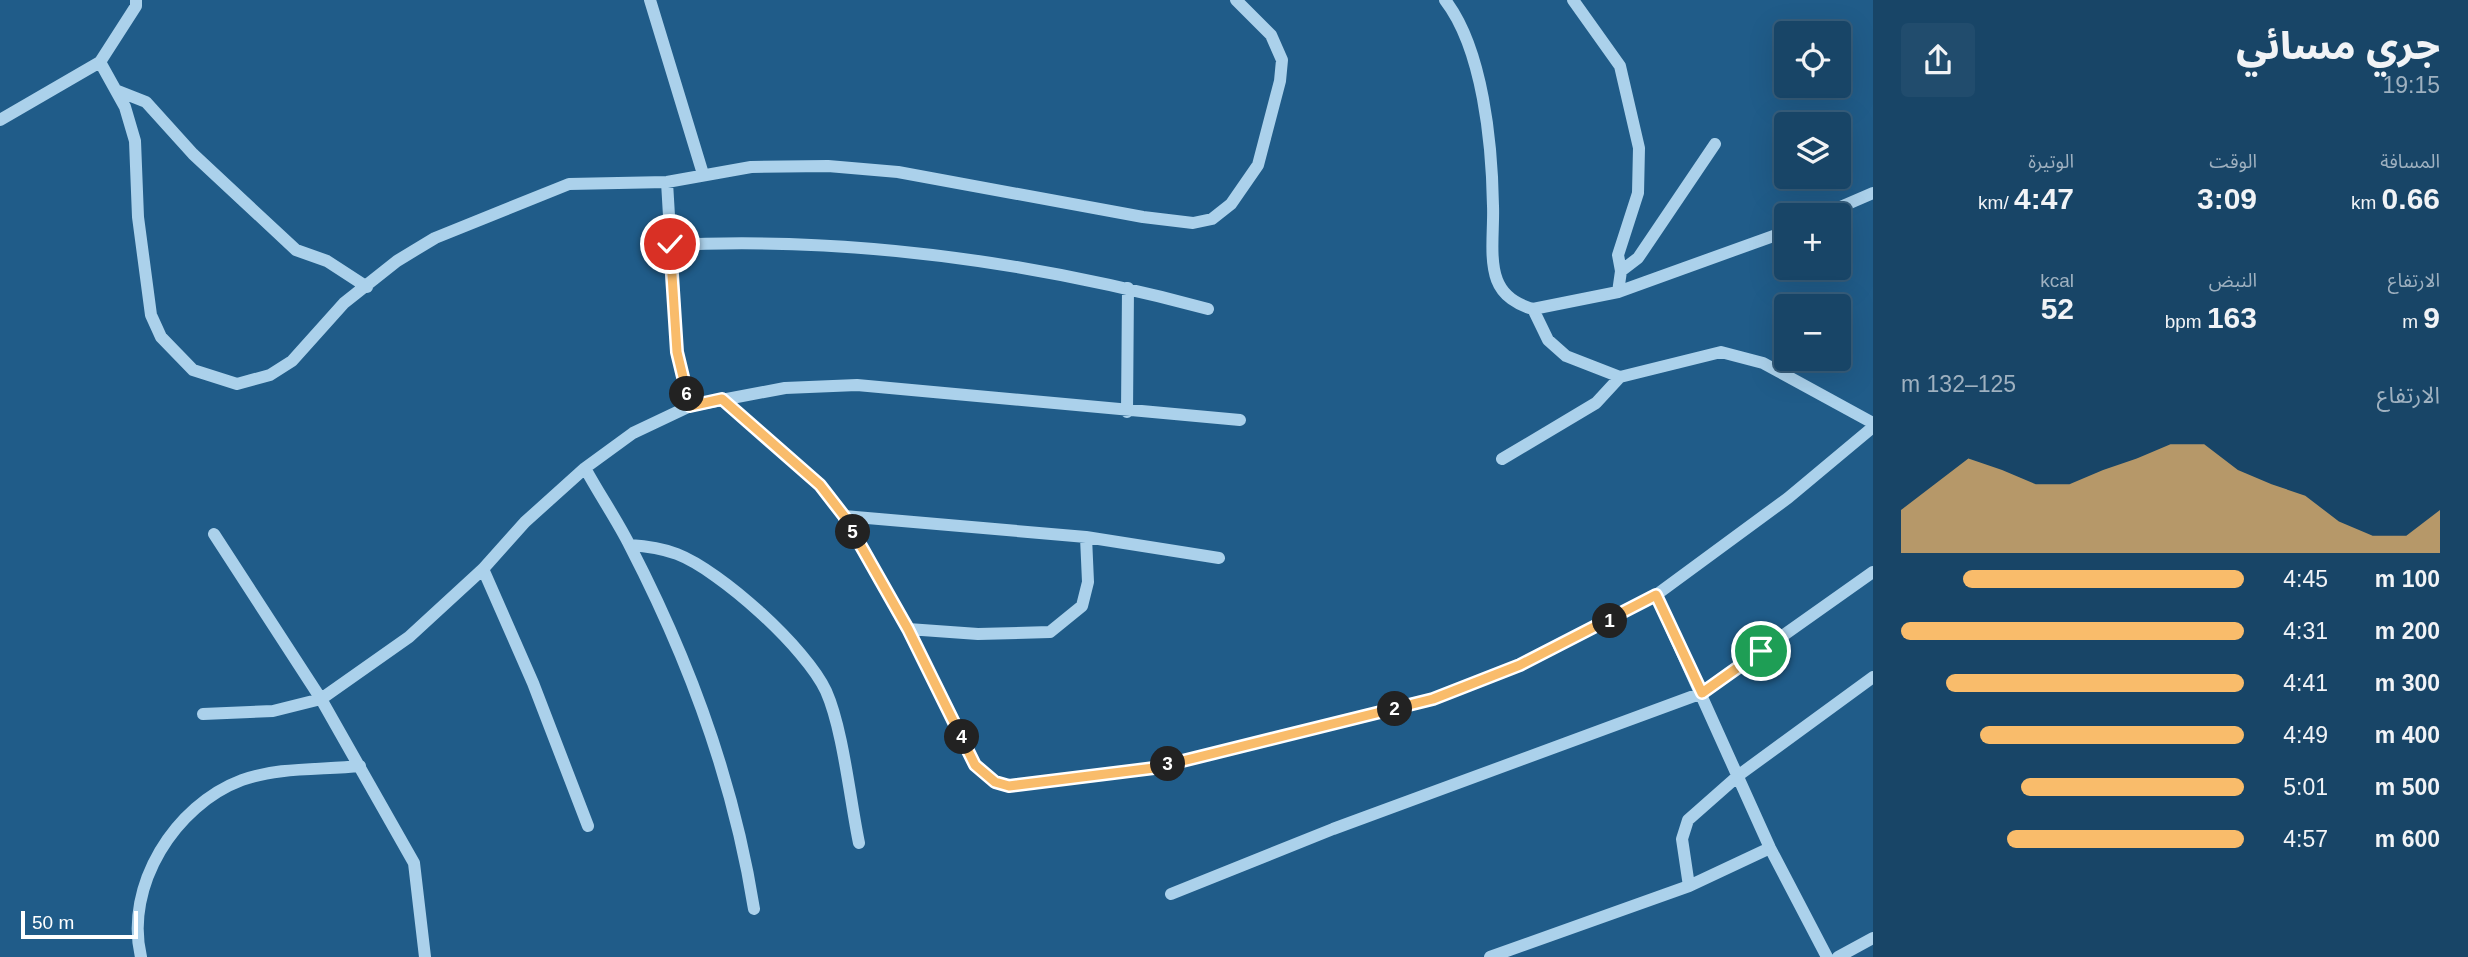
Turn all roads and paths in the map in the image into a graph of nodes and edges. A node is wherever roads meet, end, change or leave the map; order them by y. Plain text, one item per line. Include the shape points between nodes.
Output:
1 (136, 0) edge
2 (650, 0) edge
3 (1236, 0) edge
4 (1445, 0) edge
5 (1573, 0) edge
6 (1251, 5) edge
7 (100, 62) junction
8 (118, 91) junction
9 (0, 120) edge
10 (1715, 144) dead end
11 (703, 174) junction
12 (667, 182) junction
13 (1873, 193) edge
14 (1850, 203) edge
15 (1774, 235) edge
16 (670, 244) junction
17 (1621, 271) junction
18 (367, 287) junction
19 (1128, 288) junction
20 (1618, 292) junction
21 (1209, 309) dead end
22 (1533, 309) junction
23 (1620, 377) junction
24 (722, 399) junction
25 (690, 406) junction
26 (1127, 411) junction
27 (1240, 420) dead end
28 (1873, 425) edge
29 (1502, 459) dead end
30 (585, 468) junction
31 (844, 516) junction
32 (215, 534) dead end
33 (1086, 537) junction
34 (630, 545) junction
35 (1219, 558) dead end
36 (483, 569) junction
37 (1873, 572) edge
38 (1656, 595) junction
39 (908, 629) junction
40 (1873, 677) edge
41 (1702, 693) junction
42 (321, 699) junction
43 (203, 714) dead end
44 (360, 766) junction
45 (1739, 775) junction
46 (588, 826) dead end
47 (859, 843) dead end
48 (1770, 848) junction
49 (1689, 886) junction
50 (1171, 894) dead end
51 (754, 909) dead end
52 (1873, 938) edge
53 (141, 957) edge
54 (425, 957) edge
55 (1490, 957) edge
56 (1828, 957) edge
57 (1838, 957) edge

1 - 7 street
2 - 11 street
3 - 6 street
4 - 22 street via 1470,44 1478,76 1493,187 1497,281 1518,304
5 - 17 street via 1620,66 1637,134 1638,193 1621,239
6 - 11 street via 1282,60 1280,81 1258,165 1231,204 1212,219 1193,223 1156,218 898,172 828,166 751,167
7 - 8 street
7 - 9 street
8 - 18 street via 146,102 193,154 296,250 327,261
8 - 18 street via 135,141 138,217 151,315 161,337 193,370 237,384 270,375 292,361 344,303
10 - 17 street via 1638,258
11 - 12 street
12 - 16 street
12 - 18 street via 569,184 531,197 435,238 397,261
13 - 14 street
15 - 20 street
16 - 19 street via 738,241 893,251 1055,272
16 - 25 street via 677,352
17 - 20 street
19 - 21 street
19 - 26 street
20 - 22 street
22 - 23 street via 1548,340 1566,356
23 - 28 street via 1721,352 1763,363
23 - 29 street via 1596,403
24 - 25 street
24 - 26 street via 785,388 857,385
24 - 31 street via 820,485
25 - 30 street via 634,433
26 - 27 street
28 - 38 street via 1788,498
30 - 34 street
30 - 36 street via 525,522
31 - 33 street
31 - 39 street
32 - 42 street
33 - 35 street
33 - 39 street via 1088,582 1082,606 1050,632 978,634
34 - 47 street via 668,551 708,571 800,652 825,690 834,716
34 - 51 street via 719,756
36 - 42 street via 409,637
36 - 46 street
37 - 41 street
38 - 39 street via 1520,665 1433,699 1154,768 1009,786 995,782 975,765
38 - 41 street
40 - 45 street
41 - 45 street
41 - 50 street
42 - 43 street via 273,711
42 - 44 street
44 - 53 street via 241,780 192,813 167,839 151,867 137,920
44 - 54 street via 414,863
45 - 48 street
45 - 49 street via 1693,814 1683,830
48 - 49 street
48 - 56 street
49 - 55 street
52 - 57 street

